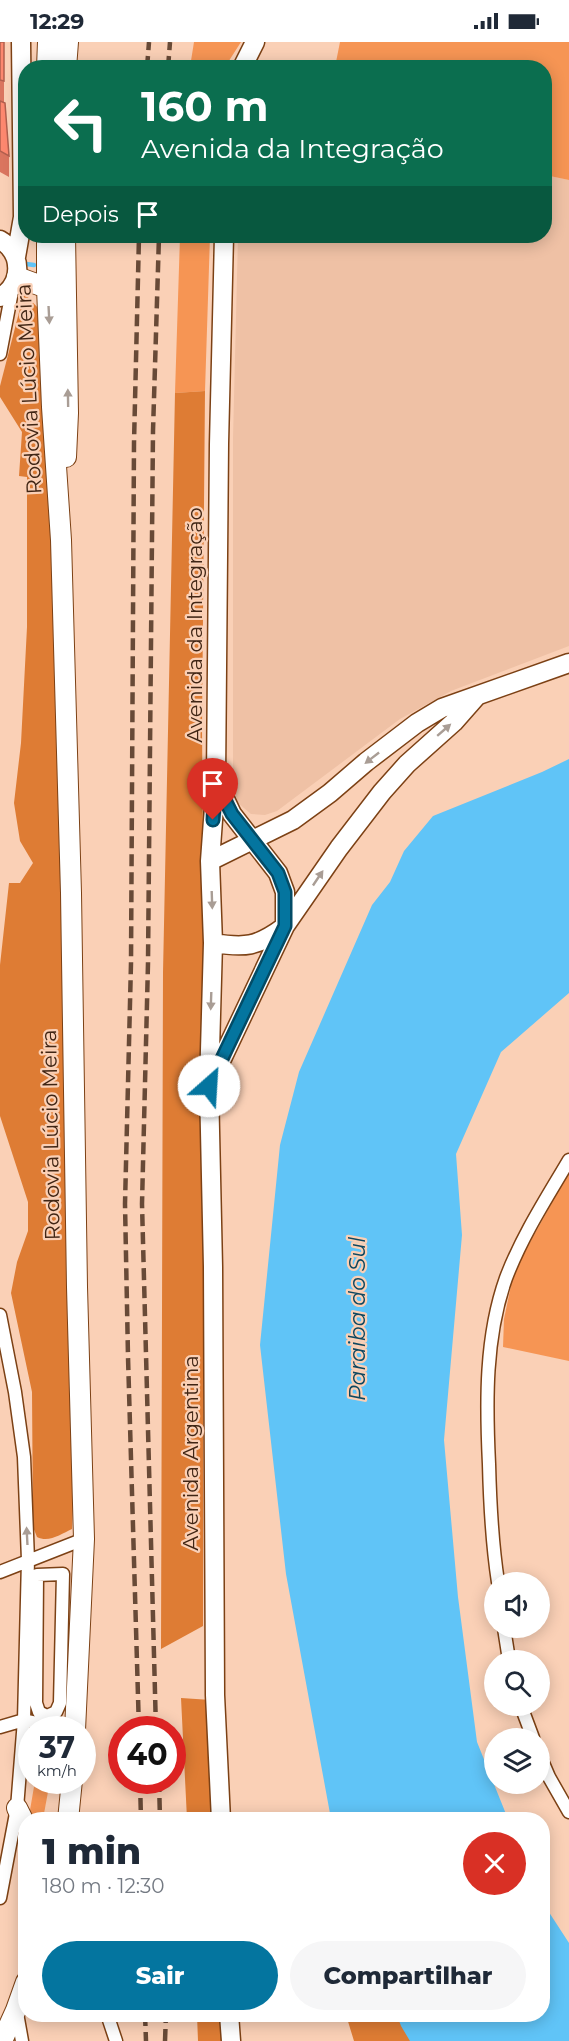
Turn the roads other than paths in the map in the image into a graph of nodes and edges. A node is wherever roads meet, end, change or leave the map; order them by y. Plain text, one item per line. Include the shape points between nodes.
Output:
1 (21, 42) edge
2 (48, 42) edge
3 (255, 42) edge
4 (62, 56) edge
5 (21, 60) edge
6 (246, 60) edge
7 (18, 220) edge
8 (0, 232) edge
9 (0, 240) edge
10 (18, 243) edge
11 (47, 243) edge
12 (64, 243) edge
13 (224, 243) edge
14 (16, 256) junction
15 (10, 287) edge
16 (47, 288) junction
17 (0, 312) edge
18 (4, 338) junction
19 (0, 354) edge
20 (62, 540) junction
21 (569, 663) edge
22 (476, 697) junction
23 (216, 779) junction
24 (252, 841) junction
25 (210, 861) junction
26 (285, 926) junction
27 (213, 943) junction
28 (209, 1086) junction
29 (569, 1160) edge
30 (0, 1315) edge
31 (84, 1539) junction
32 (28, 1560) junction
33 (0, 1572) edge
34 (497, 1572) edge
35 (63, 1574) joint
36 (24, 1716) edge
37 (76, 1716) edge
38 (18, 1722) edge
39 (0, 1727) edge
40 (550, 1779) edge
41 (22, 1794) edge
42 (71, 1794) edge
43 (21, 1812) edge
44 (69, 1812) edge
45 (221, 1812) edge
46 (569, 1812) edge
47 (18, 1829) edge
48 (0, 1898) edge
49 (18, 2004) edge
50 (16, 2010) junction
51 (18, 2020) edge
52 (18, 2022) edge
53 (110, 2022) edge
54 (230, 2022) edge
55 (2, 2041) edge
56 (22, 2041) edge
57 (116, 2041) edge
58 (231, 2041) edge

1 - 5 street
2 - 4 main road
3 - 6 street
7 - 8 street
9 - 14 street
10 - 14 street
11 - 16 main road, Rodovia Lúcio Meira
20 -> 12 main road, Rodovia Lúcio Meira via 68,413
13 - 23 street, Avenida da Integração
14 - 15 street via 18,267
15 - 16 main road
15 - 18 street
16 -> 20 main road, Rodovia Lúcio Meira
17 - 18 street
18 - 19 street
20 - 31 main road, Rodovia Lúcio Meira
21 - 22 street
22 -> 24 street via 442,708 417,723 293,820
26 -> 22 street via 382,792
23 - 24 street via 232,814
23 - 25 street, Avenida da Integração
24 - 25 street
24 - 26 street via 278,873 285,892
25 -> 27 street, Avenida da Integração
26 - 27 street via 266,940 248,945
26 - 28 street
27 -> 28 street, Avenida da Integração
28 - 45 street, Avenida Argentina via 215,1695
29 - 34 street via 525,1235 506,1279 495,1319 486,1393
32 -> 30 street via 24,1457
31 - 32 street
31 - 37 main road, Rodovia Lúcio Meira
32 - 33 street
32 - 36 street
35 - 35 street via 60,1703 56,1712 47,1716 39,1712 36,1703 37,1575
38 - 39 street
40 - 46 street
41 - 43 street
42 - 44 main road
47 - 48 street
49 - 50 main road
50 - 51 street
50 - 55 main road
52 - 56 street
53 - 57 street
54 - 58 street

